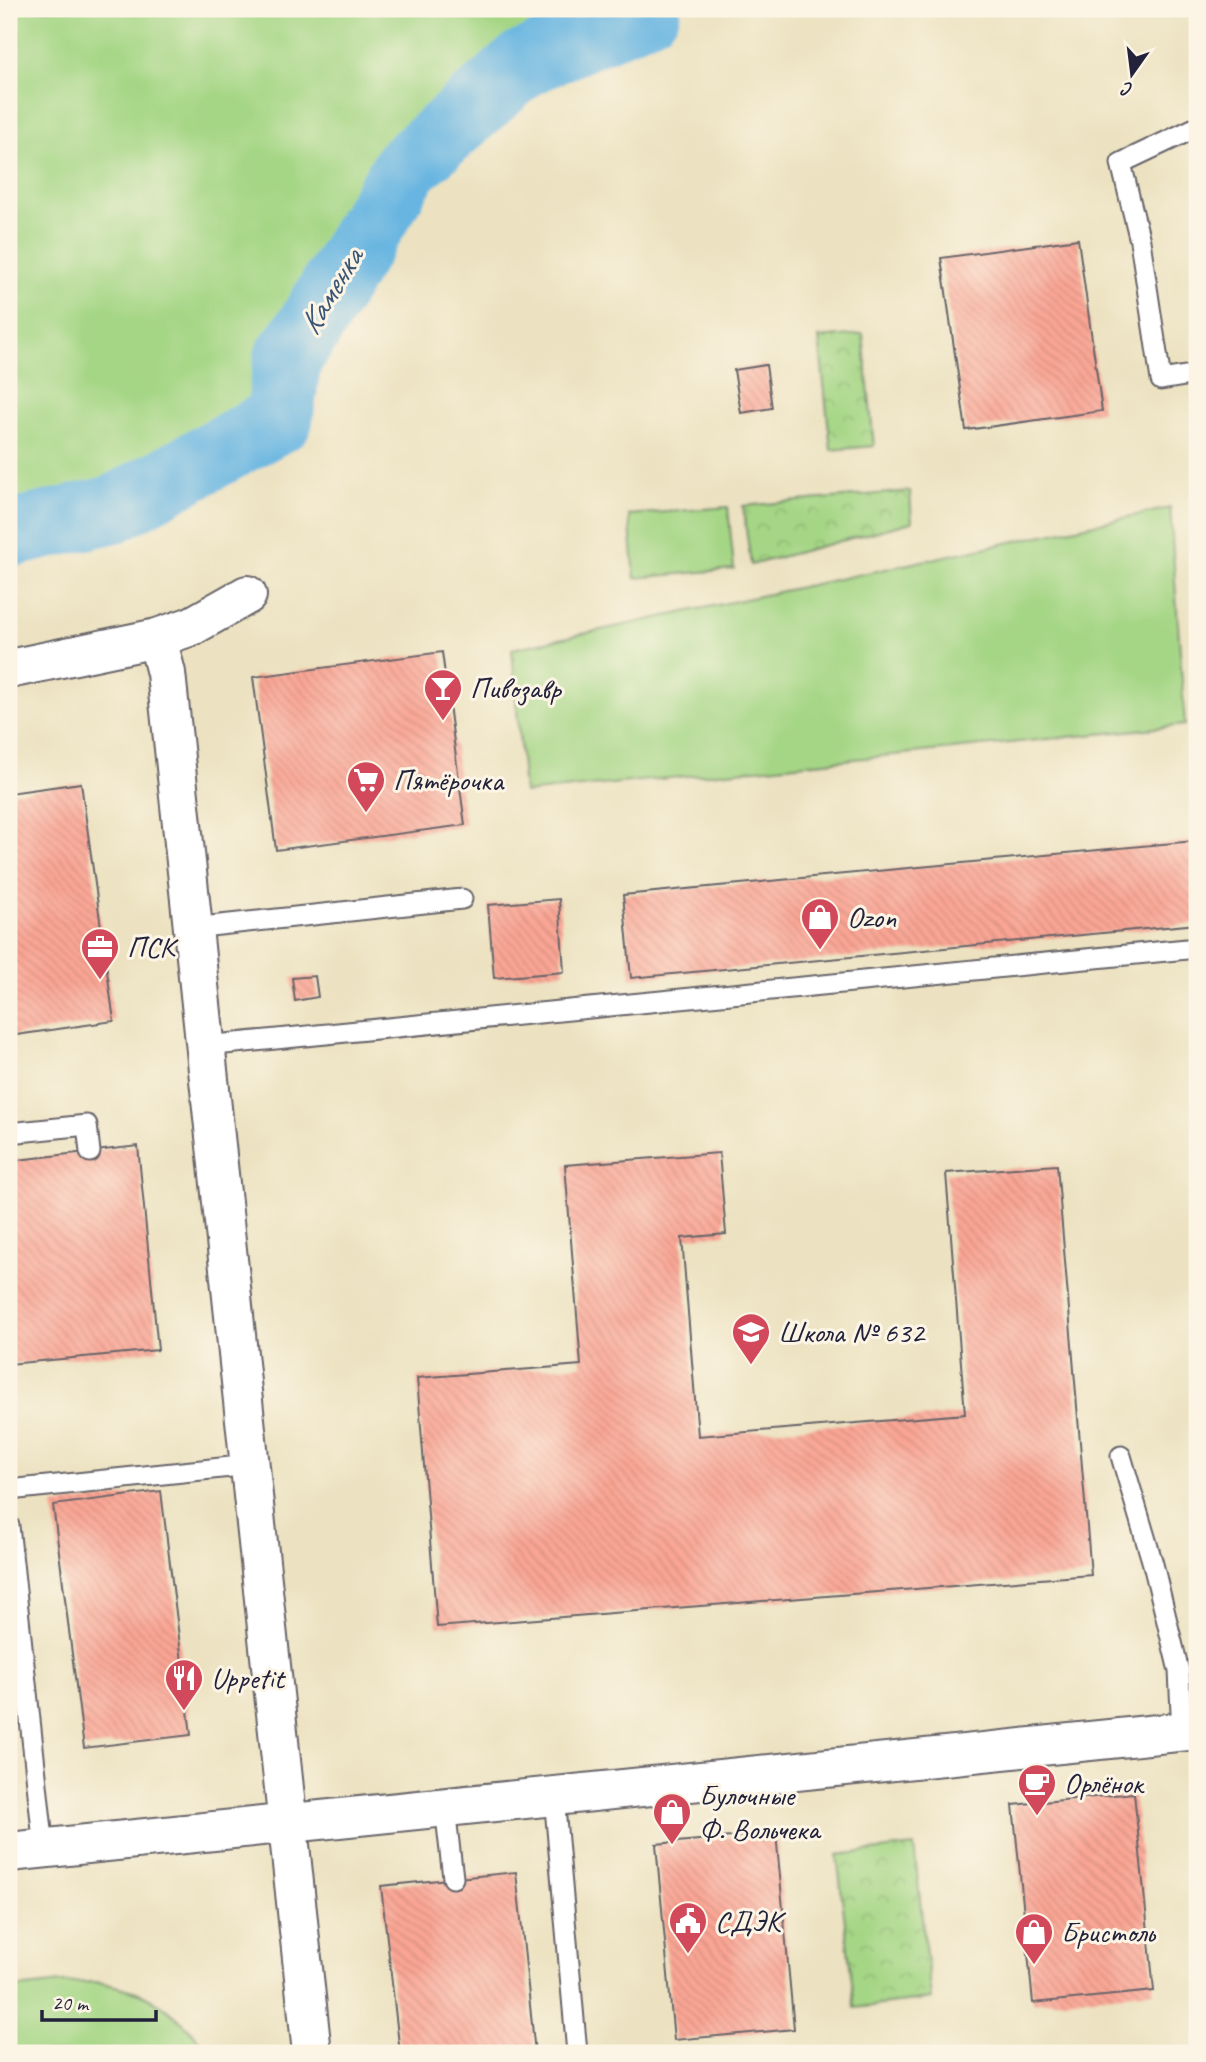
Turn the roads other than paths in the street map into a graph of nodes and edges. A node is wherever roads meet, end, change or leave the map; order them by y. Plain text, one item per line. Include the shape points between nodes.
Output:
1 (1197, 127) edge
2 (1197, 374) edge
3 (247, 595) dead end
4 (157, 638) junction
5 (9, 669) edge
6 (463, 899) dead end
7 (192, 928) junction
8 (1197, 948) edge
9 (205, 1046) junction
10 (9, 1133) edge
11 (90, 1152) dead end
12 (1121, 1456) dead end
13 (250, 1465) junction
14 (9, 1490) edge
15 (9, 1527) edge
16 (1190, 1731) edge
17 (554, 1796) junction
18 (445, 1807) junction
19 (288, 1823) junction
20 (26, 1851) edge
21 (453, 1878) dead end
22 (312, 2053) edge
23 (577, 2053) edge

1 - 2 lane via 1121,163 1140,240 1161,380
3 - 4 street via 192,626
4 - 5 street
4 - 7 street via 166,673
6 - 7 lane
7 - 9 street
8 - 9 lane
9 - 13 street
10 - 11 lane via 87,1125
12 - 16 lane via 1153,1564
13 - 14 lane
13 - 19 street
15 - 20 lane
16 - 17 street
17 - 18 street
17 - 23 lane
18 - 19 street
18 - 21 lane
19 - 20 street
19 - 22 street

